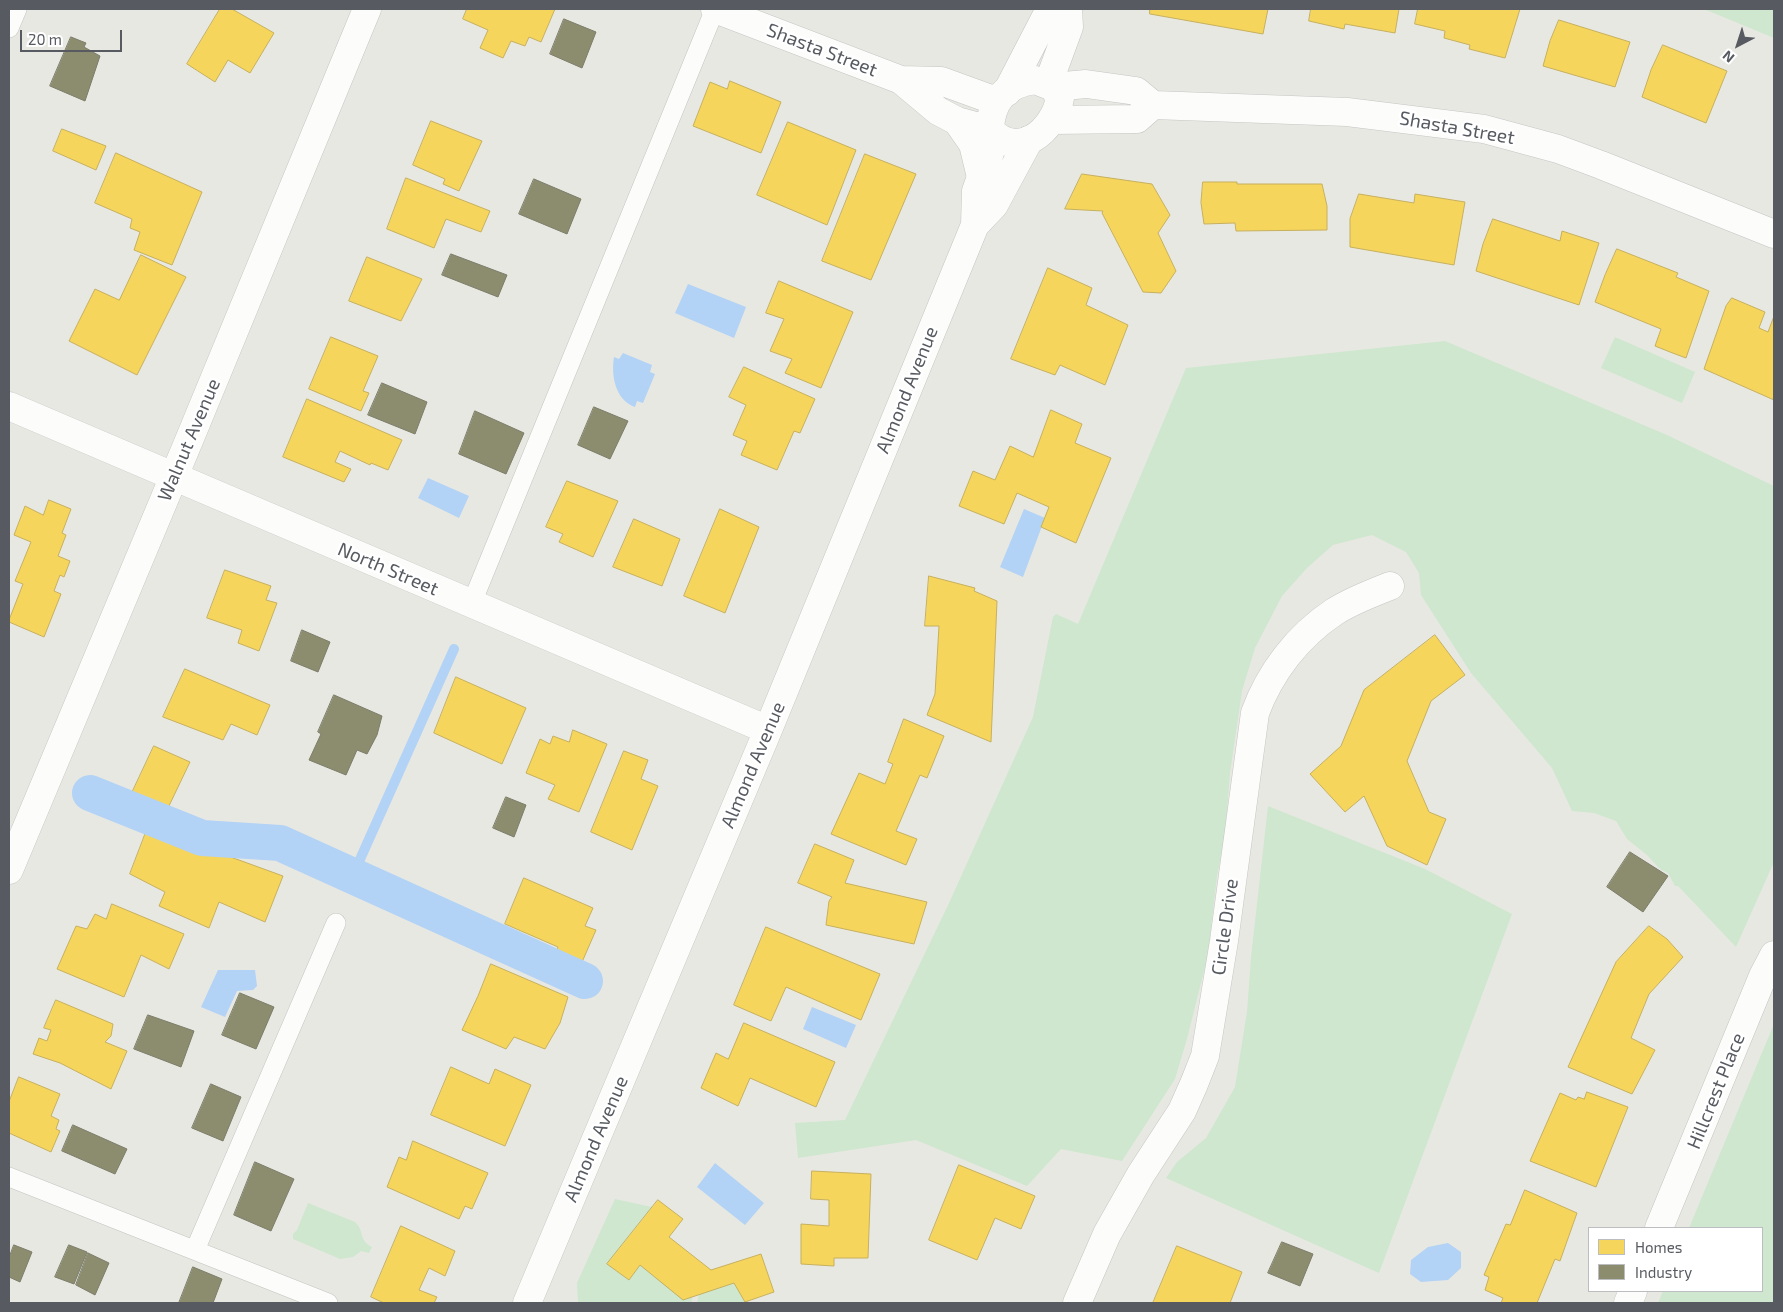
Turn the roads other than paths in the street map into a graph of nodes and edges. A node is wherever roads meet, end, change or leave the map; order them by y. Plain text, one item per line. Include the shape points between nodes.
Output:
1 (17, 9) edge
2 (367, 9) edge
3 (715, 9) edge
4 (1053, 9) edge
5 (1068, 9) edge
6 (9, 28) edge
7 (901, 80) junction
8 (1051, 85) junction
9 (1002, 96) junction
10 (1153, 105) junction
11 (1053, 120) junction
12 (957, 121) junction
13 (993, 133) junction
14 (1029, 140) junction
15 (980, 177) junction
16 (974, 225) junction
17 (1774, 234) edge
18 (9, 406) edge
19 (174, 476) junction
20 (1390, 586) dead end
21 (471, 604) junction
22 (768, 730) junction
23 (9, 870) edge
24 (336, 923) dead end
25 (1774, 955) edge
26 (9, 1177) edge
27 (1659, 1227) edge
28 (195, 1250) junction
29 (328, 1303) edge
30 (527, 1303) edge
31 (1077, 1303) edge

1 - 6 lane
2 - 19 street, Walnut Avenue
3 - 7 street, Shasta Street
3 - 21 lane
4 - 9 street
5 - 8 street via 1069,27
7 - 9 street, Shasta Street via 941,81
7 - 12 street, Shasta Street
8 - 9 street via 1035,80 1025,81
8 - 10 street via 1086,84 1136,91
8 - 11 street via 1060,98
9 - 13 street via 991,116
10 - 11 street via 1136,118
10 - 17 street, Shasta Street via 1347,112 1484,129 1584,159
11 - 14 street via 1038,136
12 - 13 street, Shasta Street
12 - 15 street via 973,144
13 - 14 street via 1008,143
13 - 15 street, Almond Avenue
14 - 16 street, Almond Avenue via 994,205
15 - 16 street, Almond Avenue
16 - 22 street, Almond Avenue
18 - 19 street, North Street
19 - 21 street, North Street
19 - 23 street, Walnut Avenue
20 - 31 street, Circle Drive via 1336,611 1308,632 1261,696 1255,713 1205,1056 1182,1111 1107,1234
21 - 22 street, North Street
22 - 30 street, Almond Avenue
24 - 28 lane
25 - 27 street, Hillcrest Place
26 - 28 lane
28 - 29 lane

